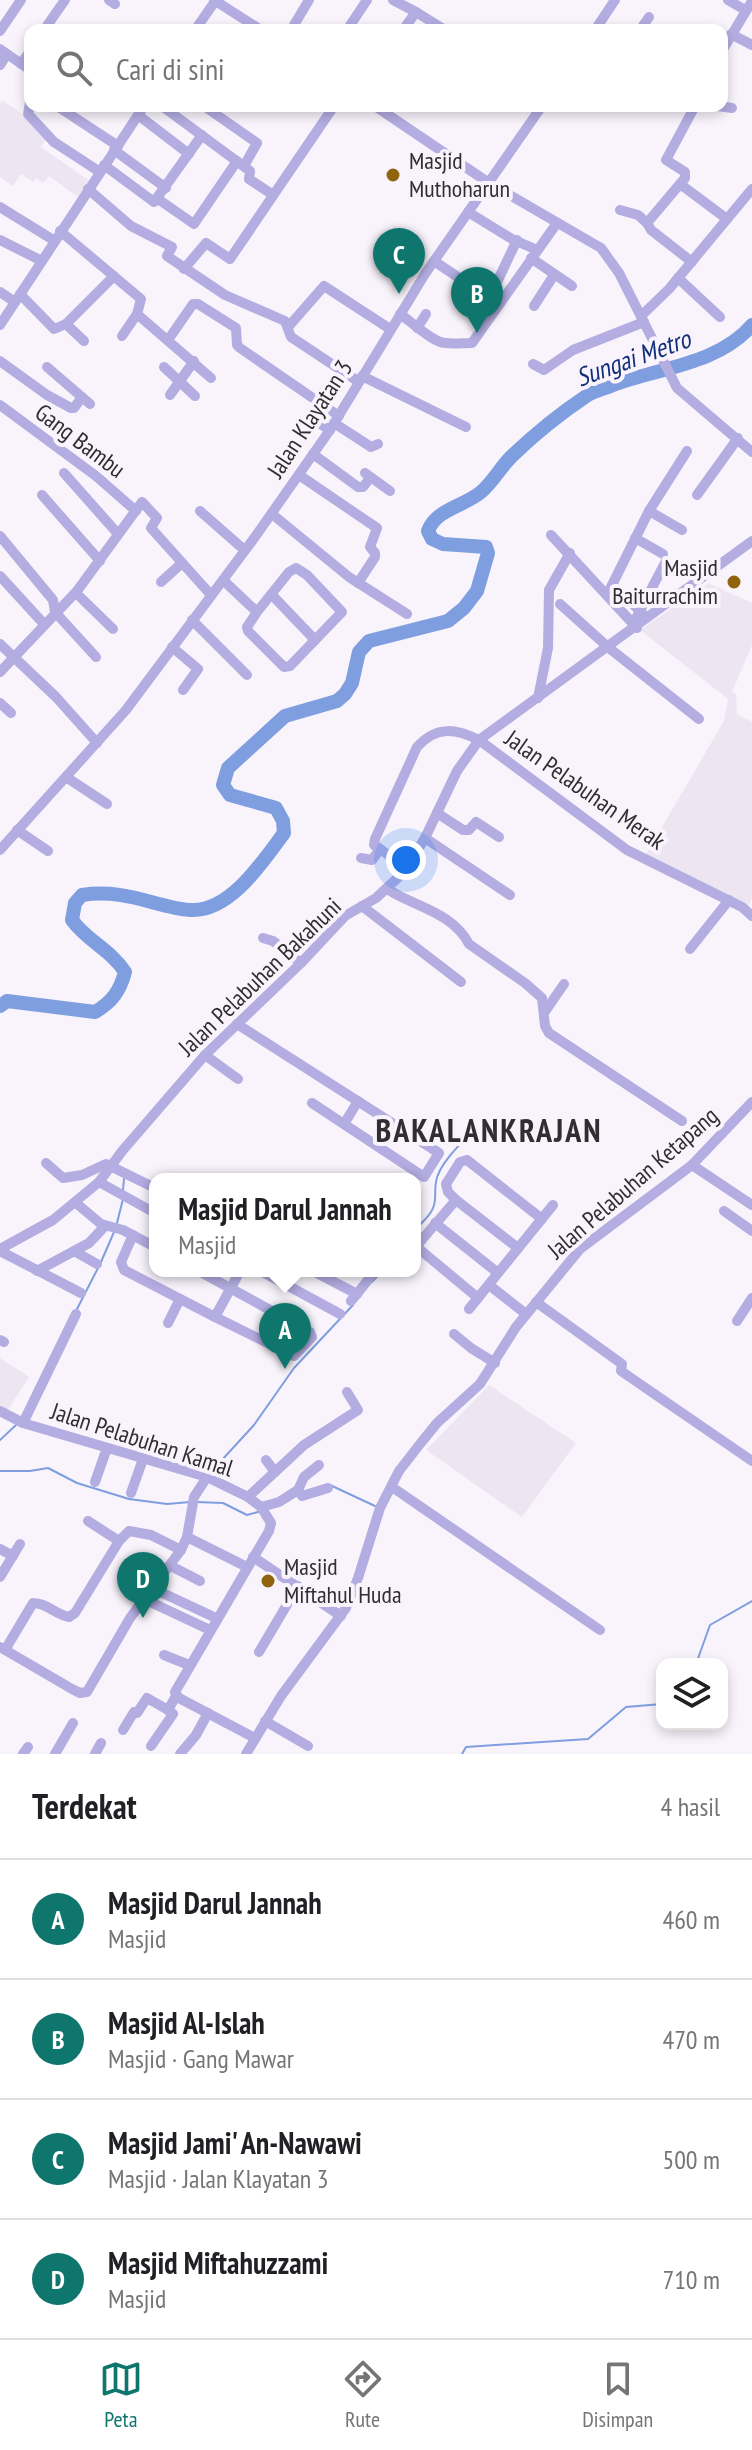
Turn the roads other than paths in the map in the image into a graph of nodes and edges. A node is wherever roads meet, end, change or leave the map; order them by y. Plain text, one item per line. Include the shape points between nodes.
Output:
1 (21, 0) edge
2 (65, 0) edge
3 (215, 0) edge
4 (309, 0) edge
5 (367, 0) edge
6 (393, 0) edge
7 (615, 0) edge
8 (728, 0) edge
9 (749, 6) edge
10 (416, 12) junction
11 (649, 17) dead end
12 (48, 24) edge
13 (199, 24) edge
14 (252, 24) edge
15 (295, 24) edge
16 (351, 24) edge
17 (407, 24) edge
18 (435, 24) edge
19 (599, 24) edge
20 (644, 24) edge
21 (0, 31) edge
22 (731, 34) junction
23 (728, 40) edge
24 (752, 45) edge
25 (4, 52) edge
26 (0, 65) edge
27 (24, 66) edge
28 (728, 107) edge
29 (732, 108) dead end
30 (28, 112) edge
31 (65, 112) edge
32 (140, 112) edge
33 (143, 112) edge
34 (170, 112) edge
35 (213, 112) edge
36 (330, 112) edge
37 (384, 112) edge
38 (538, 112) edge
39 (692, 112) edge
40 (202, 135) junction
41 (116, 148) junction
42 (189, 154) junction
43 (241, 164) junction
44 (102, 169) junction
45 (489, 183) junction
46 (680, 184) junction
47 (166, 188) junction
48 (88, 189) junction
49 (752, 189) edge
50 (273, 195) junction
51 (158, 199) junction
52 (0, 207) edge
53 (620, 210) dead end
54 (468, 212) junction
55 (727, 219) junction
56 (557, 223) junction
57 (647, 223) junction
58 (57, 236) junction
59 (0, 240) edge
60 (517, 240) junction
61 (534, 254) junction
62 (42, 261) junction
63 (434, 261) junction
64 (692, 262) junction
65 (184, 269) junction
66 (554, 275) junction
67 (114, 276) junction
68 (678, 278) junction
69 (498, 280) dead end
70 (471, 286) dead end
71 (572, 286) dead end
72 (0, 292) edge
73 (17, 298) junction
74 (534, 306) dead end
75 (137, 314) junction
76 (400, 314) junction
77 (426, 314) dead end
78 (720, 317) dead end
79 (642, 319) junction
80 (66, 324) junction
81 (0, 325) edge
82 (289, 326) junction
83 (417, 328) junction
84 (390, 329) junction
85 (122, 336) dead end
86 (168, 340) junction
87 (84, 341) dead end
88 (0, 361) edge
89 (194, 361) junction
90 (533, 364) dead end
91 (164, 367) dead end
92 (211, 378) dead end
93 (361, 379) junction
94 (180, 380) junction
95 (42, 391) junction
96 (170, 395) dead end
97 (195, 396) dead end
98 (0, 405) edge
99 (314, 420) dead end
100 (334, 423) junction
101 (466, 427) dead end
102 (738, 438) junction
103 (378, 444) dead end
104 (687, 451) dead end
105 (752, 452) edge
106 (313, 454) junction
107 (64, 473) dead end
108 (299, 475) junction
109 (390, 491) dead end
110 (42, 495) dead end
111 (697, 495) dead end
112 (136, 511) junction
113 (200, 511) dead end
114 (649, 511) junction
115 (272, 514) junction
116 (682, 530) dead end
117 (118, 534) junction
118 (551, 535) dead end
119 (0, 536) edge
120 (635, 538) junction
121 (752, 541) edge
122 (241, 547) dead end
123 (570, 553) junction
124 (100, 561) junction
125 (182, 563) junction
126 (0, 576) edge
127 (223, 580) junction
128 (161, 582) dead end
129 (358, 583) junction
130 (76, 593) junction
131 (211, 595) junction
132 (272, 595) junction
133 (560, 604) dead end
134 (55, 612) junction
135 (257, 612) junction
136 (407, 614) dead end
137 (644, 615) junction
138 (192, 620) junction
139 (44, 624) junction
140 (635, 626) junction
141 (113, 629) dead end
142 (315, 640) junction
143 (0, 644) edge
144 (172, 647) junction
145 (609, 648) junction
146 (15, 656) junction
147 (96, 657) dead end
148 (0, 672) edge
149 (247, 675) dead end
150 (183, 690) dead end
151 (538, 698) junction
152 (0, 703) edge
153 (11, 713) dead end
154 (699, 719) dead end
155 (479, 740) junction
156 (97, 743) junction
157 (66, 777) junction
158 (107, 804) dead end
159 (437, 813) junction
160 (17, 830) junction
161 (499, 837) dead end
162 (425, 838) junction
163 (380, 849) junction
164 (0, 850) edge
165 (48, 851) dead end
166 (361, 858) dead end
167 (407, 868) junction
168 (387, 889) junction
169 (510, 895) dead end
170 (729, 900) junction
171 (362, 906) junction
172 (752, 916) edge
173 (263, 938) dead end
174 (690, 949) dead end
175 (301, 963) junction
176 (461, 982) dead end
177 (564, 984) dead end
178 (544, 1013) junction
179 (237, 1024) junction
180 (205, 1055) junction
181 (238, 1079) dead end
182 (358, 1101) junction
183 (752, 1102) edge
184 (312, 1103) dead end
185 (682, 1121) dead end
186 (344, 1124) junction
187 (46, 1163) dead end
188 (692, 1165) junction
189 (111, 1166) junction
190 (418, 1173) edge
191 (421, 1175) edge
192 (99, 1182) junction
193 (149, 1185) edge
194 (456, 1200) junction
195 (76, 1203) junction
196 (553, 1205) dead end
197 (752, 1205) edge
198 (149, 1210) edge
199 (724, 1211) dead end
200 (542, 1219) junction
201 (435, 1223) junction
202 (105, 1226) junction
203 (752, 1231) edge
204 (133, 1235) junction
205 (149, 1244) edge
206 (421, 1244) edge
207 (518, 1248) junction
208 (0, 1250) edge
209 (421, 1250) edge
210 (74, 1251) junction
211 (97, 1264) dead end
212 (37, 1271) junction
213 (498, 1273) junction
214 (210, 1277) edge
215 (236, 1277) edge
216 (275, 1277) edge
217 (318, 1277) edge
218 (370, 1277) edge
219 (489, 1285) junction
220 (230, 1288) junction
221 (81, 1293) dead end
222 (478, 1298) junction
223 (752, 1298) edge
224 (180, 1299) junction
225 (536, 1302) junction
226 (346, 1307) junction
227 (469, 1309) dead end
228 (76, 1314) dead end
229 (526, 1314) junction
230 (215, 1317) junction
231 (737, 1321) dead end
232 (168, 1323) dead end
233 (454, 1334) dead end
234 (495, 1363) junction
235 (347, 1392) dead end
236 (0, 1411) edge
237 (23, 1423) junction
238 (107, 1448) junction
239 (143, 1459) junction
240 (266, 1460) dead end
241 (752, 1461) edge
242 (319, 1465) dead end
243 (275, 1472) junction
244 (207, 1477) junction
245 (95, 1482) dead end
246 (392, 1487) junction
247 (328, 1488) dead end
248 (300, 1492) junction
249 (131, 1493) dead end
250 (248, 1497) junction
251 (261, 1507) junction
252 (88, 1521) dead end
253 (187, 1537) junction
254 (119, 1541) junction
255 (20, 1544) dead end
256 (0, 1549) edge
257 (181, 1550) junction
258 (13, 1556) junction
259 (253, 1557) junction
260 (171, 1566) junction
261 (247, 1567) junction
262 (0, 1577) edge
263 (200, 1581) dead end
264 (298, 1586) junction
265 (154, 1589) junction
266 (146, 1600) junction
267 (341, 1616) junction
268 (216, 1618) junction
269 (210, 1630) junction
270 (600, 1630) dead end
271 (3, 1649) edge
272 (259, 1652) dead end
273 (164, 1655) dead end
274 (189, 1665) junction
275 (176, 1696) junction
276 (168, 1710) junction
277 (208, 1713) junction
278 (265, 1721) junction
279 (73, 1723) dead end
280 (123, 1730) dead end
281 (255, 1738) junction
282 (101, 1743) dead end
283 (151, 1746) dead end
284 (308, 1746) dead end
285 (55, 1754) edge
286 (95, 1754) edge
287 (180, 1754) edge
288 (246, 1754) edge

1 - 21 street
2 - 12 street
3 - 13 street
3 - 14 street
4 - 15 street
5 - 16 street
6 - 10 street
7 - 19 street
8 - 9 street
9 - 22 street
10 - 17 street
10 - 18 street
11 - 20 street
22 - 23 street
22 - 24 street
25 - 26 street
25 - 27 street
28 - 29 street
30 - 44 street via 54,142
31 - 41 street
32 - 41 street
33 - 42 street
34 - 40 street
35 - 43 street via 257,143
36 - 50 street
37 - 45 street
38 - 45 street, Jalan Klayatan 3
39 - 46 street via 666,160 685,173
40 - 42 street
40 - 43 street
41 - 44 street
41 - 47 street
42 - 47 street
43 - 50 street via 251,172 249,179
43 - 51 street via 194,224
44 - 48 street
44 - 51 street via 151,200
45 - 54 street, Jalan Klayatan 3
45 - 56 street
46 - 55 street
46 - 57 street
47 - 51 street
48 - 58 street
48 - 65 street via 131,226 172,247 167,256
49 - 55 street
50 - 65 street via 230,259 206,243
52 - 58 street
53 - 57 street
54 - 60 street
54 - 63 street, Jalan Klayatan 3
55 - 64 street
56 - 61 street
56 - 79 street via 606,253
57 - 64 street
58 - 62 street
58 - 67 street
59 - 62 street
60 - 61 street
60 - 69 street
61 - 66 street
61 - 83 street via 472,343 442,342
62 - 73 street
63 - 70 street
63 - 76 street, Jalan Klayatan 3
64 - 68 street
65 - 82 street
66 - 71 street
66 - 74 street
67 - 75 street via 141,299
67 - 80 street
68 - 78 street
68 - 79 street
72 - 73 street
73 - 80 street via 54,329
73 - 81 street
75 - 85 street
75 - 86 street
76 - 83 street
76 - 84 street, Jalan Klayatan 3
77 - 83 street
79 - 90 street via 573,350 544,370
79 - 102 street via 674,383
80 - 87 street
82 - 84 street via 324,286
82 - 93 street via 291,337
84 - 93 street, Jalan Klayatan 3
86 - 89 street
86 - 100 street via 198,304 236,328 240,348
88 - 95 street
89 - 92 street
89 - 94 street
91 - 94 street
93 - 100 street, Jalan Klayatan 3
93 - 101 street
94 - 96 street
94 - 97 street
95 - 95 street via 50,371 86,401 71,408
98 - 112 street, Gang Bambu
99 - 100 street
100 - 103 street via 371,447
100 - 106 street, Jalan Klayatan 3
102 - 105 street
102 - 111 street
104 - 114 street
106 - 108 street, Jalan Klayatan 3
106 - 109 street via 358,487 367,475
107 - 117 street
108 - 115 street, Jalan Klayatan 3
108 - 129 street via 377,528 370,547 375,557
110 - 124 street
112 - 117 street
112 - 125 street, Gang Bambu via 142,502 157,518 150,527
113 - 122 street
114 - 116 street
114 - 120 street
115 - 127 street, Jalan Klayatan 3
115 - 129 street
117 - 124 street
118 - 123 street
119 - 134 street via 53,600
120 - 137 street via 665,557
120 - 137 street via 611,589
121 - 137 street, Jalan Pelabuhan Bakahuni
123 - 140 street
123 - 151 street via 549,590 548,648
124 - 130 street
125 - 128 street
125 - 131 street
126 - 139 street
127 - 131 street, Jalan Klayatan 3
127 - 135 street
129 - 136 street
130 - 134 street
130 - 141 street
131 - 138 street, Jalan Klayatan 3
132 - 135 street
132 - 142 street
132 - 142 street via 296,568 341,609
133 - 145 street
134 - 139 street
134 - 147 street
135 - 142 street via 248,631 284,667
137 - 140 street, Jalan Pelabuhan Bakahuni
138 - 144 street, Jalan Klayatan 3 via 175,632
138 - 149 street
139 - 146 street
140 - 145 street, Jalan Pelabuhan Bakahuni
143 - 146 street
144 - 150 street via 198,669
144 - 156 street, Jalan Klayatan 3
145 - 151 street, Jalan Pelabuhan Bakahuni
145 - 154 street
146 - 148 street
146 - 156 street
151 - 155 street, Jalan Pelabuhan Bakahuni
152 - 153 street
155 - 159 street, Jalan Pelabuhan Bakahuni
155 - 163 street via 446,729 425,738 375,839
155 - 170 street, Jalan Pelabuhan Merak via 627,850
156 - 157 street, Jalan Klayatan 3
157 - 158 street
157 - 160 street, Jalan Klayatan 3
159 - 161 street via 463,830 476,822
159 - 162 street, Jalan Pelabuhan Bakahuni
160 - 164 street, Jalan Klayatan 3
160 - 165 street
162 - 167 street, Jalan Pelabuhan Bakahuni
162 - 169 street
163 - 166 street via 372,860
163 - 167 street
167 - 168 street, Jalan Pelabuhan Bakahuni
168 - 171 street, Jalan Pelabuhan Bakahuni
168 - 178 street via 433,909 469,944 542,998
170 - 172 street, Jalan Pelabuhan Merak
170 - 174 street
171 - 175 street, Jalan Pelabuhan Bakahuni via 345,916
171 - 176 street
173 - 175 street
175 - 179 street, Jalan Pelabuhan Bakahuni
177 - 178 street
178 - 185 street via 549,1033
179 - 180 street, Jalan Pelabuhan Bakahuni
179 - 182 street
180 - 181 street
180 - 189 street, Jalan Pelabuhan Bakahuni
182 - 186 street
182 - 191 street via 439,1153
183 - 188 street, Jalan Pelabuhan Ketapang
184 - 186 street
186 - 190 street
187 - 189 street via 63,1178
188 - 197 street
188 - 225 street, Jalan Pelabuhan Ketapang via 580,1249
189 - 192 street, Jalan Pelabuhan Bakahuni
189 - 193 street
192 - 195 street, Jalan Pelabuhan Bakahuni
192 - 198 street
194 - 200 street via 446,1184 467,1160
194 - 201 street
194 - 207 street
195 - 202 street
195 - 208 street, Jalan Pelabuhan Bakahuni
196 - 200 street
199 - 203 street
200 - 207 street
201 - 206 street
201 - 213 street
202 - 204 street
202 - 210 street
204 - 205 street
204 - 224 street via 121,1267
207 - 213 street
208 - 212 street
209 - 222 street
210 - 211 street
210 - 212 street
212 - 221 street
213 - 219 street
214 - 220 street
215 - 220 street
216 - 226 street
217 - 226 street
218 - 226 street
219 - 222 street
219 - 229 street
220 - 230 street
220 - 230 street via 312,1337 294,1356
222 - 227 street
223 - 231 street
224 - 230 street
224 - 232 street
225 - 229 street, Jalan Pelabuhan Ketapang
225 - 241 street via 622,1364 621,1371
228 - 237 street
229 - 234 street, Jalan Pelabuhan Ketapang
233 - 234 street
234 - 246 street, Jalan Pelabuhan Ketapang via 437,1423
235 - 243 street via 358,1410 304,1445
236 - 237 street, Jalan Pelabuhan Kamal
237 - 238 street, Jalan Pelabuhan Kamal
238 - 239 street, Jalan Pelabuhan Kamal
238 - 245 street
239 - 244 street, Jalan Pelabuhan Kamal
239 - 249 street
240 - 243 street
242 - 248 street via 304,1477
243 - 250 street
244 - 250 street, Jalan Pelabuhan Kamal
244 - 253 street via 193,1500
246 - 267 street, Jalan Pelabuhan Ketapang
246 - 270 street
247 - 248 street
248 - 251 street
250 - 251 street, Jalan Pelabuhan Kamal
251 - 259 street via 271,1527
252 - 254 street
253 - 257 street
253 - 261 street
254 - 257 street via 134,1530
254 - 271 street via 75,1613 62,1616 33,1603
255 - 258 street
256 - 258 street
257 - 260 street
258 - 262 street
259 - 261 street
259 - 264 street
260 - 263 street
260 - 265 street
261 - 268 street
264 - 267 street
264 - 272 street
265 - 266 street
265 - 268 street
266 - 269 street
266 - 271 street via 84,1693
267 - 278 street, Jalan Pelabuhan Ketapang
268 - 269 street
269 - 274 street
273 - 274 street
274 - 275 street
275 - 276 street
275 - 277 street
276 - 280 street via 147,1698
276 - 283 street via 173,1714
277 - 281 street
277 - 287 street
278 - 281 street, Jalan Pelabuhan Ketapang
278 - 284 street
279 - 285 street
281 - 288 street, Jalan Pelabuhan Ketapang
282 - 286 street

